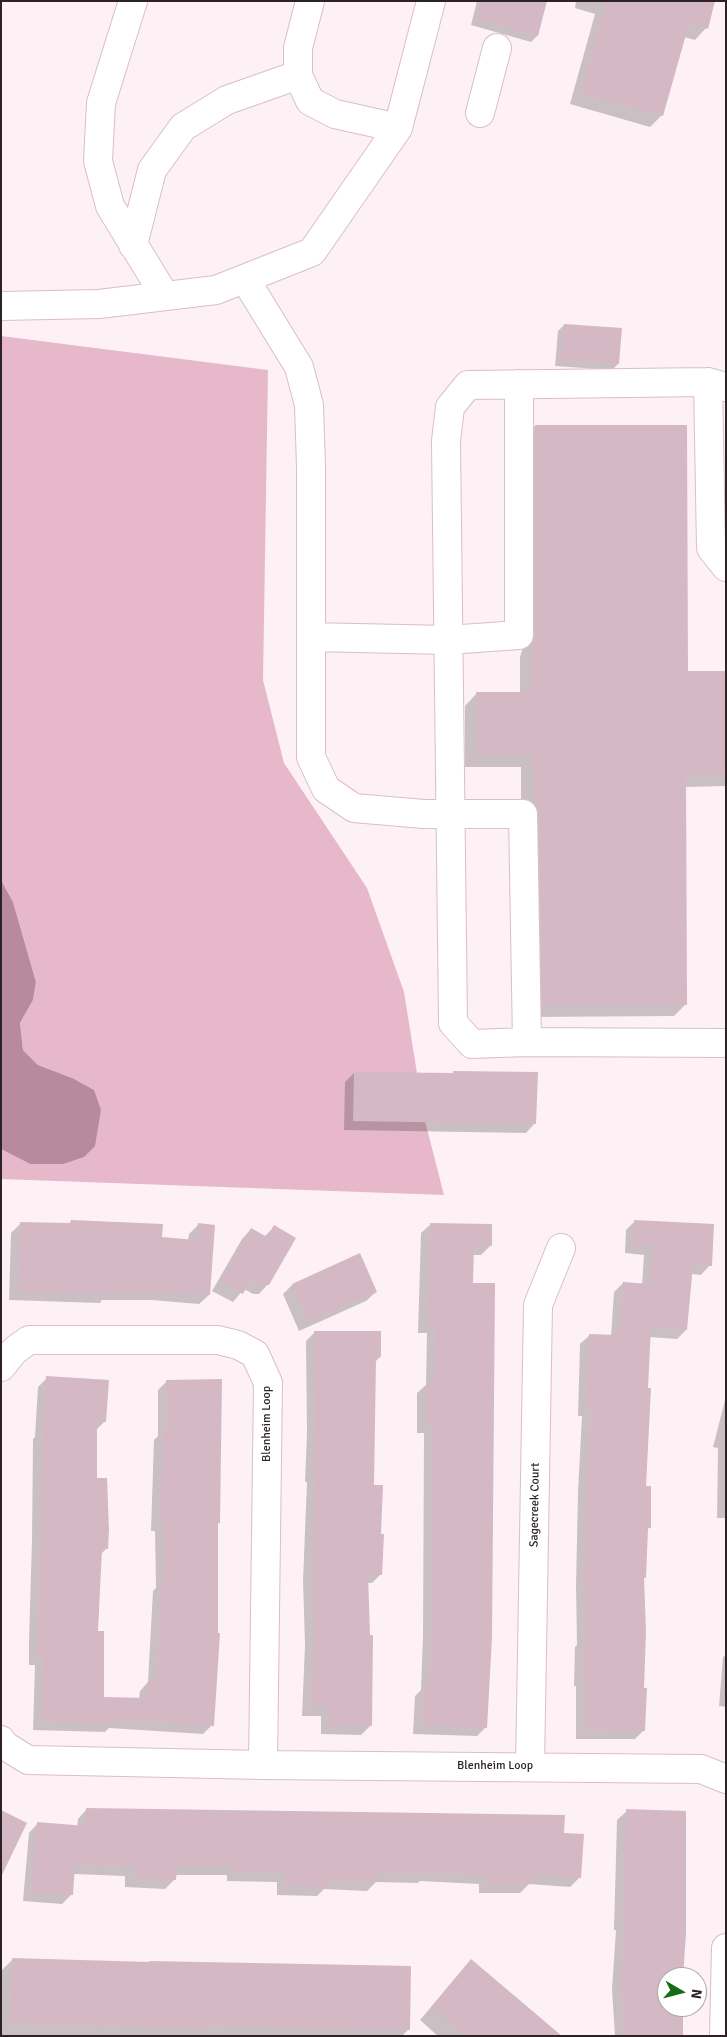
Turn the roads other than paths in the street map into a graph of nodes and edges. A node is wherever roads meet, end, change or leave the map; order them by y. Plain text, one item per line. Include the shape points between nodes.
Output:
1 (133, 1) edge
2 (310, 1) edge
3 (431, 1) edge
4 (497, 48) dead end
5 (298, 75) junction
6 (480, 113) dead end
7 (398, 128) junction
8 (133, 246) junction
9 (245, 279) junction
10 (165, 296) junction
11 (1, 306) edge
12 (519, 384) junction
13 (717, 384) edge
14 (726, 567) edge
15 (311, 637) junction
16 (448, 640) junction
17 (450, 814) junction
18 (527, 1042) junction
19 (726, 1043) edge
20 (561, 1248) dead end
21 (1, 1367) edge
22 (1, 1740) edge
23 (263, 1765) junction
24 (530, 1767) junction
25 (726, 1779) edge
26 (726, 1948) edge
27 (724, 2036) edge

1 - 8 street via 101,103 98,160 110,206
2 - 5 street via 298,48
3 - 7 street
4 - 6 street
5 - 7 street via 310,101 335,114
5 - 8 street via 227,100 183,128 152,170
7 - 9 street via 312,252
8 - 10 street
9 - 10 street via 216,290
9 - 15 street via 299,367 309,405
10 - 11 street via 99,304
12 - 13 street
12 - 16 street via 468,385 450,407 446,441
12 - 16 street via 519,635
13 - 14 street via 711,548
15 - 16 street
15 - 17 street via 311,757 326,789 354,808
16 - 17 street
17 - 18 street via 453,1023 472,1044
17 - 18 street via 523,814
18 - 19 street
20 - 24 street, Sagecreek Court via 538,1305
21 - 23 street, Blenheim Loop via 15,1350 29,1340 218,1340 255,1354 268,1383
22 - 23 street, Blenheim Loop via 28,1760
23 - 24 street, Blenheim Loop
24 - 25 street, Blenheim Loop via 701,1769
26 - 27 street

